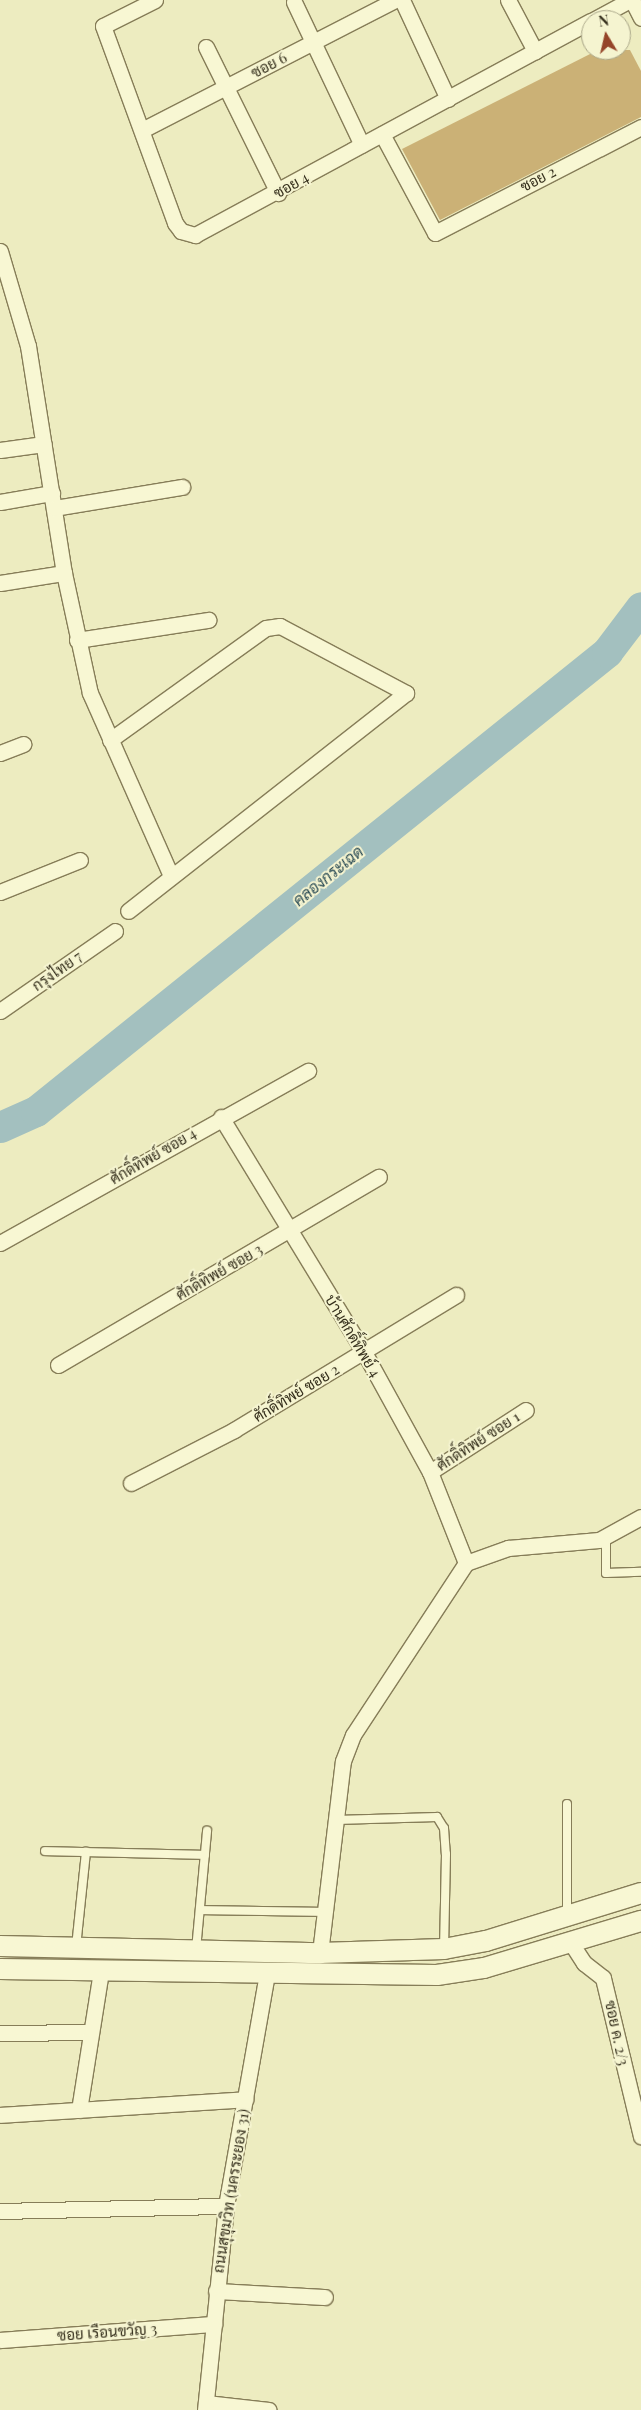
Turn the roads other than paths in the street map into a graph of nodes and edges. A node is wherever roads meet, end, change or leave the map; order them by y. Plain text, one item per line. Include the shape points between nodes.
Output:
1 (154, 0) edge
2 (395, 0) edge
3 (402, 0) edge
4 (508, 0) edge
5 (631, 0) edge
6 (294, 2) dead end
7 (612, 10) edge
8 (641, 18) edge
9 (581, 27) edge
10 (310, 44) junction
11 (206, 47) dead end
12 (535, 51) junction
13 (222, 88) junction
14 (448, 99) junction
15 (641, 127) edge
16 (144, 129) junction
17 (382, 134) junction
18 (362, 145) junction
19 (278, 192) junction
20 (0, 251) edge
21 (44, 444) junction
22 (0, 450) edge
23 (182, 487) dead end
24 (54, 500) junction
25 (0, 502) edge
26 (64, 573) junction
27 (0, 583) edge
28 (208, 620) dead end
29 (77, 640) junction
30 (110, 740) junction
31 (23, 744) dead end
32 (0, 753) edge
33 (80, 860) dead end
34 (171, 876) junction
35 (0, 892) edge
36 (128, 911) dead end
37 (115, 931) dead end
38 (0, 1011) edge
39 (308, 1071) dead end
40 (221, 1117) junction
41 (379, 1177) dead end
42 (289, 1232) junction
43 (0, 1243) edge
44 (456, 1294) dead end
45 (364, 1352) junction
46 (58, 1366) dead end
47 (526, 1410) dead end
48 (430, 1472) junction
49 (131, 1483) dead end
50 (641, 1517) edge
51 (606, 1537) junction
52 (466, 1563) junction
53 (641, 1572) edge
54 (567, 1804) dead end
55 (336, 1820) junction
56 (207, 1831) dead end
57 (45, 1851) dead end
58 (86, 1852) junction
59 (205, 1855) junction
60 (641, 1893) edge
61 (200, 1910) junction
62 (325, 1912) junction
63 (567, 1918) junction
64 (641, 1920) edge
65 (571, 1943) junction
66 (0, 1946) edge
67 (76, 1947) junction
68 (444, 1949) junction
69 (196, 1950) junction
70 (320, 1953) junction
71 (0, 1969) edge
72 (101, 1971) junction
73 (267, 1974) junction
74 (91, 2032) junction
75 (0, 2033) edge
76 (245, 2099) junction
77 (79, 2110) junction
78 (0, 2115) edge
79 (641, 2136) edge
80 (226, 2206) junction
81 (0, 2211) edge
82 (216, 2291) junction
83 (325, 2297) dead end
84 (214, 2324) junction
85 (0, 2340) edge
86 (206, 2406) edge
87 (269, 2410) edge

1 - 16 street, ซอย 4 via 103,26
2 - 10 street, ซอย 6
3 - 14 street
4 - 12 street
5 - 7 street, ซอย 4
5 - 8 street
6 - 10 street
9 - 12 street, ซอย 4
10 - 13 street, ซอย 6
10 - 18 street
11 - 13 street
12 - 14 street, ซอย 4
13 - 16 street, ซอย 6
13 - 19 street
14 - 17 street, ซอย 4
15 - 17 street, ซอย 2 via 435,232
16 - 19 street, ซอย 4 via 175,223 188,234 204,234
17 - 18 street, ซอย 4
18 - 19 street, ซอย 4
20 - 21 street via 28,346
21 - 22 street
21 - 24 street
23 - 24 street
24 - 25 street
24 - 26 street
26 - 27 street
26 - 29 street
28 - 29 street
29 - 30 street via 90,693
30 - 34 street
30 - 34 street via 266,628 280,626 406,694
31 - 32 street
33 - 35 street
34 - 36 street
37 - 38 street, กรุงไทย 7
39 - 40 street, ศักดิ์ทิพย์ ซอย 4
40 - 42 street, บ้านศักดิ์ทิพย์ 4
40 - 43 street, ศักดิ์ทิพย์ ซอย 4
41 - 42 street, ศักดิ์ทิพย์ ซอย 3
42 - 45 street, บ้านศักดิ์ทิพย์ 4
42 - 46 street, ศักดิ์ทิพย์ ซอย 3
44 - 45 street, ศักดิ์ทิพย์ ซอย 2
45 - 48 street, บ้านศักดิ์ทิพย์ 4
45 - 49 street, ศักดิ์ทิพย์ ซอย 2 via 234,1430
47 - 48 street, ศักดิ์ทิพย์ ซอย 1
48 - 52 street, บ้านศักดิ์ทิพย์ 4
50 - 51 street
51 - 52 street via 508,1548
51 - 53 lane via 606,1573
52 - 55 street via 353,1735 343,1761
54 - 63 lane
55 - 62 street
55 - 68 lane via 437,1817 444,1828 446,1854
56 - 59 lane
57 - 58 lane
58 - 59 lane
58 - 67 lane
59 - 61 lane
60 - 63 street
61 - 62 lane
61 - 69 lane
62 - 70 street
63 - 68 street
64 - 65 street
65 - 73 street via 484,1968 437,1975
65 - 79 street, ซอย ค. 2/3 via 584,1963 603,1978
66 - 67 street
67 - 69 street
68 - 70 street
69 - 70 street
71 - 72 street
72 - 73 street
72 - 74 street
73 - 76 street, ถนนสุขุมวิท (นครระยอง 31)
74 - 75 street
74 - 77 street
76 - 77 street
76 - 80 street, ถนนสุขุมวิท (นครระยอง 31)
77 - 78 street
80 - 81 street
80 - 82 street, ถนนสุขุมวิท (นครระยอง 31)
82 - 83 street
82 - 84 street, ถนนสุขุมวิท (นครระยอง 31)
84 - 85 street, ซอย เรือนขวัญ 3
84 - 86 street, ถนนสุขุมวิท (นครระยอง 31)
86 - 87 street

